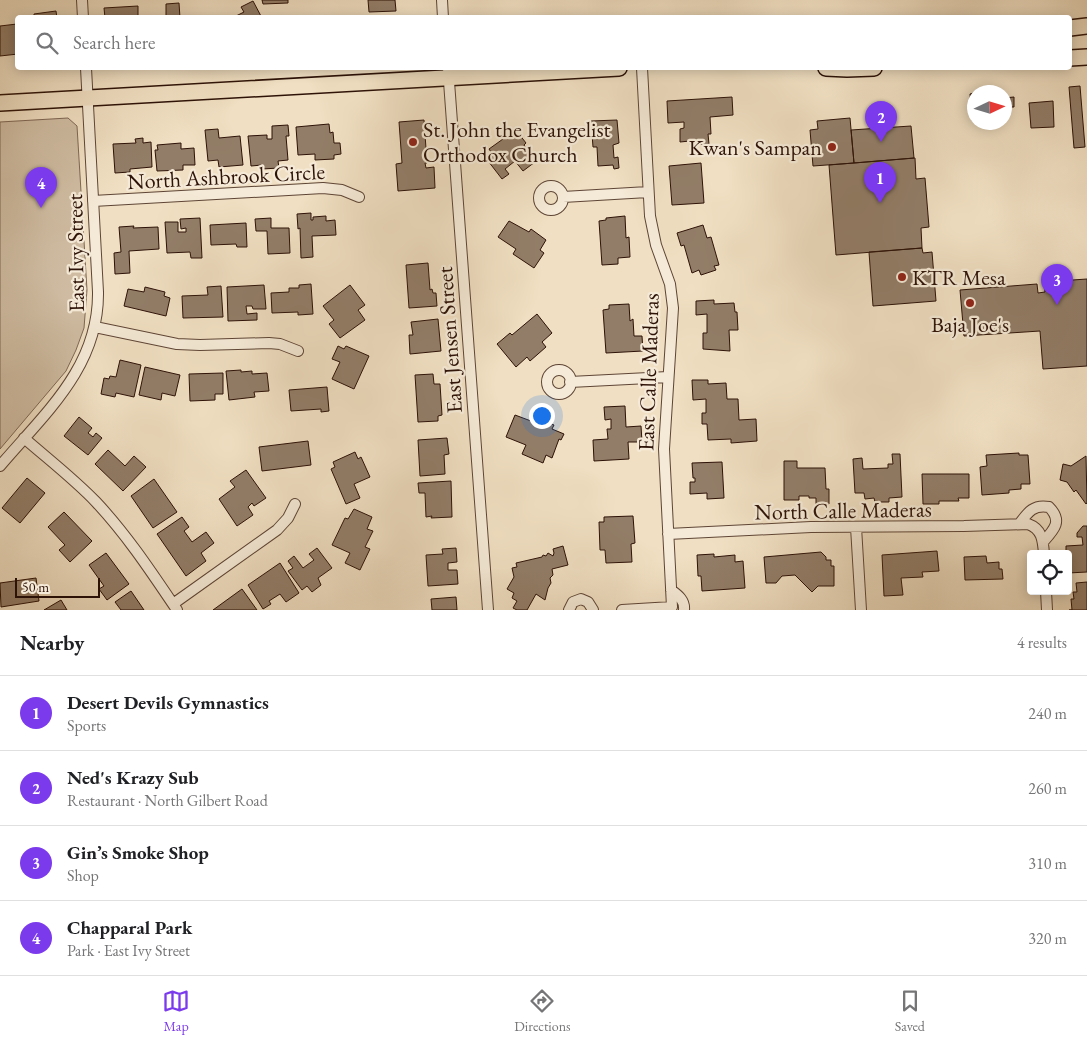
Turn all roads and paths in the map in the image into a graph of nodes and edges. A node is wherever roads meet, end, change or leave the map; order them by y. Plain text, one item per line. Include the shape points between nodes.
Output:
1 (82, 0) edge
2 (442, 0) edge
3 (83, 15) edge
4 (444, 15) edge
5 (1087, 26) edge
6 (1072, 28) edge
7 (1087, 57) edge
8 (1072, 58) edge
9 (86, 70) edge
10 (533, 70) edge
11 (642, 70) edge
12 (448, 72) edge
13 (88, 98) junction
14 (0, 103) edge
15 (648, 192) junction
16 (359, 197) dead end
17 (563, 197) dead end
18 (93, 201) junction
19 (95, 327) junction
20 (298, 351) dead end
21 (668, 377) junction
22 (570, 382) dead end
23 (24, 438) junction
24 (0, 466) edge
25 (295, 504) dead end
26 (1020, 523) junction
27 (856, 527) junction
28 (668, 534) junction
29 (1043, 542) junction
30 (1044, 550) edge
31 (671, 590) junction
32 (1046, 595) edge
33 (175, 607) edge
34 (654, 609) edge
35 (488, 610) edge
36 (569, 610) edge
37 (593, 610) edge
38 (622, 610) edge
39 (684, 610) edge
40 (862, 610) edge
41 (1047, 610) edge

1 - 3 street
2 - 4 street
5 - 6 main road
7 - 8 main road
9 - 13 street, East Ivy Street
10 - 12 main road
11 - 15 street, East Calle Maderas
12 - 13 main road
12 - 35 street, East Jensen Street
13 - 14 main road
13 - 18 street, East Ivy Street
15 - 17 street
15 - 21 street, East Calle Maderas via 653,235 672,296
16 - 18 street, North Ashbrook Circle via 342,190 323,188
18 - 19 street, East Ivy Street via 98,292
19 - 20 street via 177,344 268,343
19 - 23 street, East Ivy Street via 72,381
21 - 22 street
21 - 28 street, East Calle Maderas via 664,449
23 - 24 street, East Ivy Street
23 - 33 street via 96,501
25 - 33 street via 277,530
26 - 27 street, North Calle Maderas
26 - 29 street via 1036,527
26 - 29 street via 1028,511 1049,507 1056,516 1056,524
27 - 28 street, North Calle Maderas
27 - 40 street
28 - 31 street, East Calle Maderas
29 - 30 street
31 - 34 street, East Calle Maderas via 672,607
31 - 39 street via 680,597
32 - 41 street
34 - 38 street, East Calle Maderas
36 - 37 street via 573,602 581,599 588,602

